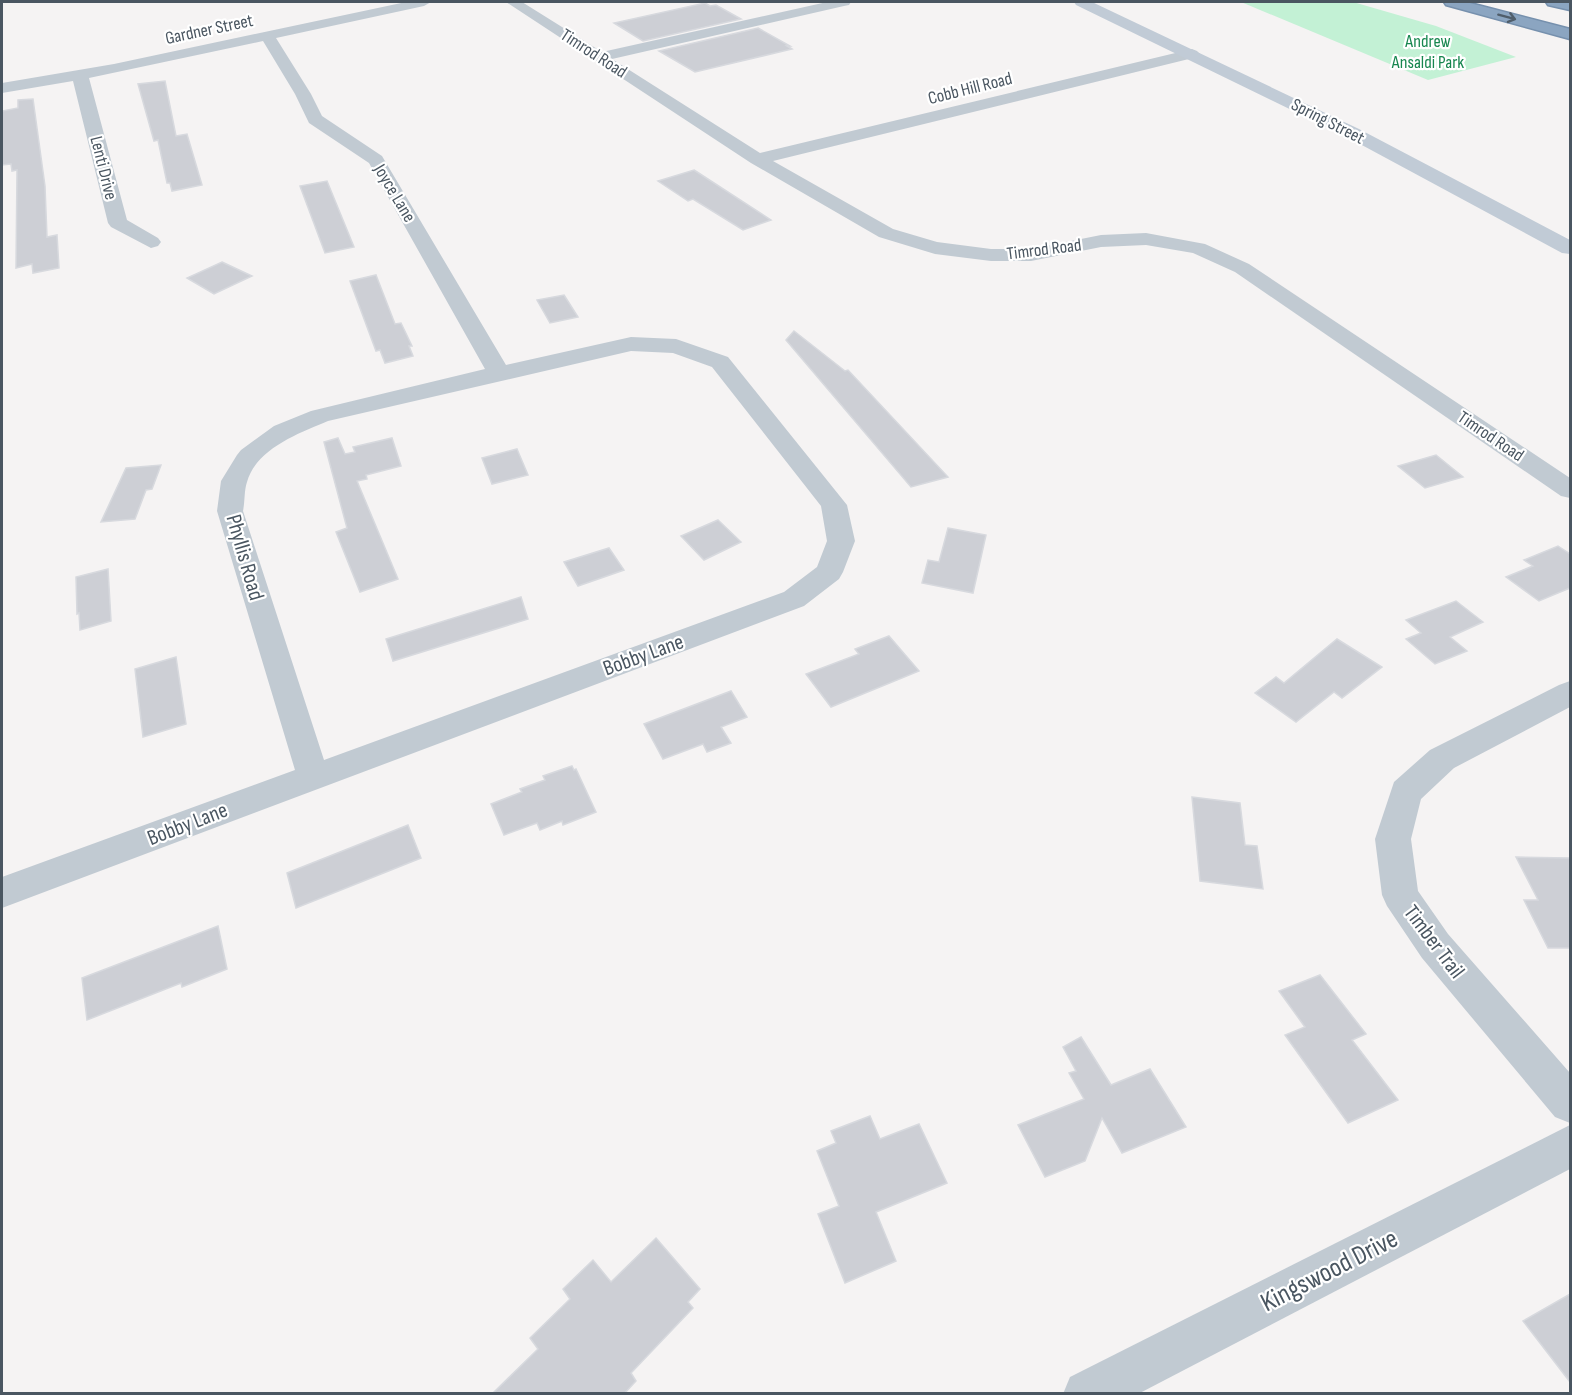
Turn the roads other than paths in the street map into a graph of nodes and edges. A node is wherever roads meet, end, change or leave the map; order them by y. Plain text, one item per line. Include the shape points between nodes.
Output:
1 (424, 2) edge
2 (513, 2) edge
3 (844, 2) edge
4 (1081, 2) edge
5 (1451, 2) edge
6 (1553, 2) edge
7 (1570, 6) edge
8 (1570, 34) edge
9 (267, 36) junction
10 (1192, 54) junction
11 (601, 57) junction
12 (80, 75) junction
13 (2, 88) edge
14 (757, 159) junction
15 (152, 242) dead end
16 (1570, 248) edge
17 (499, 373) junction
18 (1570, 490) edge
19 (1570, 693) edge
20 (312, 776) junction
21 (2, 893) edge
22 (1570, 1103) edge
23 (1570, 1146) edge
24 (1087, 1394) edge

1 - 9 street, Gardner Street
2 - 11 street, Timrod Road
3 - 11 street
4 - 10 street, Spring Street
5 -> 8 highway
6 - 7 highway
9 - 12 street, Gardner Street
9 - 17 street, Joyce Lane via 315,119 376,159
10 - 14 street, Cobb Hill Road
10 - 16 street, Spring Street via 1353,133
11 - 14 street, Timrod Road
12 - 13 street, Gardner Street
12 - 15 street, Lenti Drive via 118,223
14 - 18 street, Timrod Road via 886,233 935,248 1031,255 1101,242 1146,239 1198,248 1242,268
17 - 20 street, Phyllis Road via 320,416 283,431 250,455 234,481 230,511
17 - 20 street, Bobby Lane via 631,344 676,346 720,362 834,505 841,541 829,572 794,598
19 - 22 street, Timber Trail via 1442,759 1406,792 1393,839 1400,895 1435,946
20 - 21 street, Bobby Lane
23 - 24 street, Kingswood Drive

